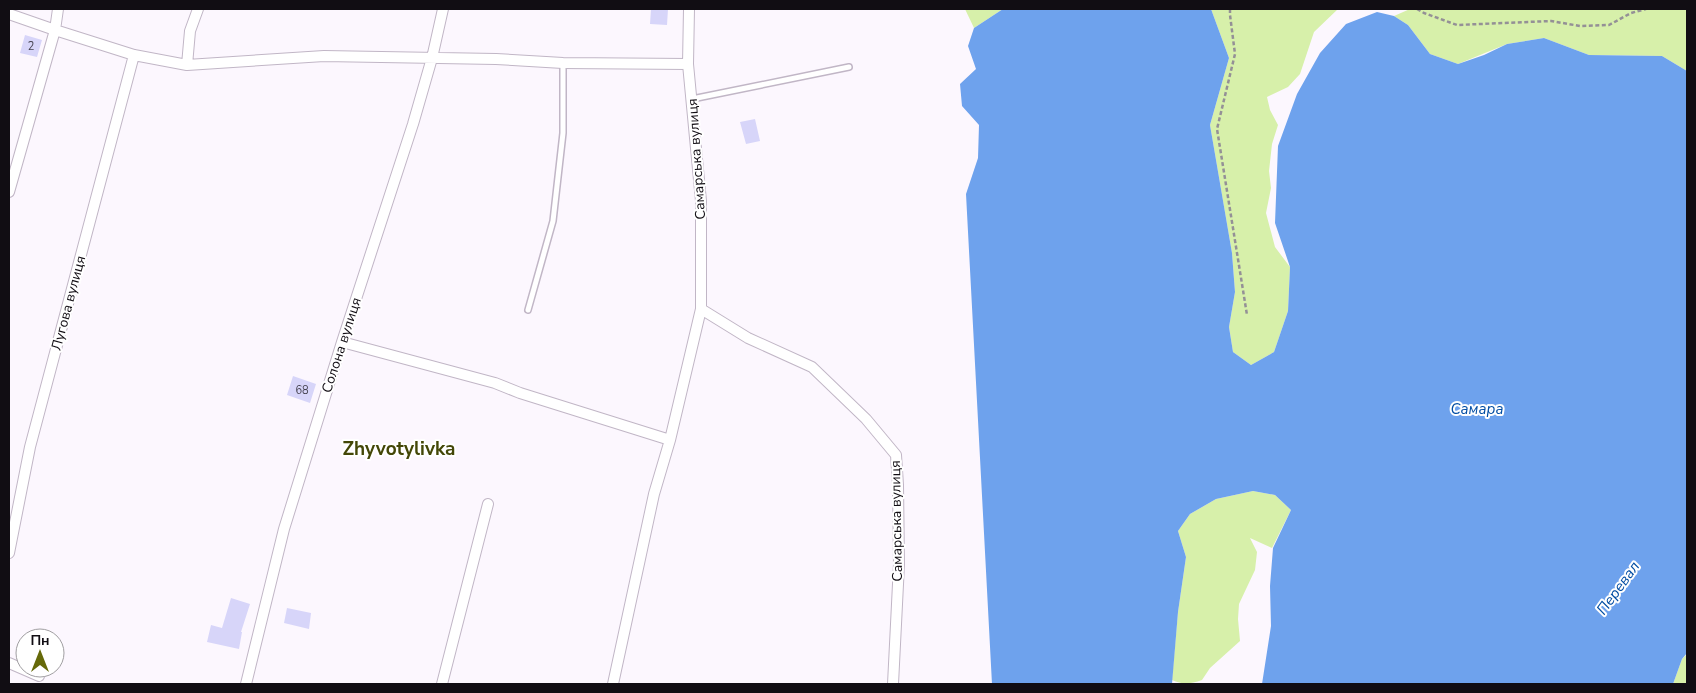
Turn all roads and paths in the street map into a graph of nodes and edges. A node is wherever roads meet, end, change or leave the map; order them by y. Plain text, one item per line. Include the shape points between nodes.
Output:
1 (58, 9) edge
2 (198, 9) edge
3 (443, 9) edge
4 (689, 9) edge
5 (1230, 9) edge
6 (1417, 9) edge
7 (1646, 9) edge
8 (9, 14) edge
9 (55, 30) junction
10 (134, 55) junction
11 (432, 58) junction
12 (562, 63) junction
13 (688, 64) junction
14 (187, 65) junction
15 (848, 67) dead end
16 (692, 99) junction
17 (9, 192) edge
18 (701, 309) junction
19 (528, 310) dead end
20 (1247, 315) dead end
21 (342, 342) junction
22 (670, 440) junction
23 (488, 504) dead end
24 (9, 553) edge
25 (246, 684) edge
26 (442, 684) edge
27 (613, 684) edge
28 (893, 684) edge

1 - 9 street
2 - 14 street via 190,31
3 - 11 street, Солона вулиця
4 - 13 street, Самарська вулиця
5 - 20 path via 1235,54 1217,129
6 - 7 path via 1457,25 1551,21 1580,26 1609,25
8 - 9 street
9 - 10 street
9 - 17 street
10 - 14 street
10 - 24 street, Лугова вулиця via 30,447
11 - 12 street
11 - 14 street via 324,56
11 - 21 street, Солона вулиця
12 - 13 street
12 - 19 lane via 562,133 553,221
13 - 16 street, Самарська вулиця
15 - 16 lane
16 - 18 street, Самарська вулиця via 701,201
18 - 22 street, Самарська вулиця
18 - 28 street, Самарська вулиця via 748,338 812,367 866,419 896,455 899,564
21 - 22 street via 495,383
21 - 25 street, Солона вулиця via 284,529
22 - 27 street, Самарська вулиця via 654,494
23 - 26 street

